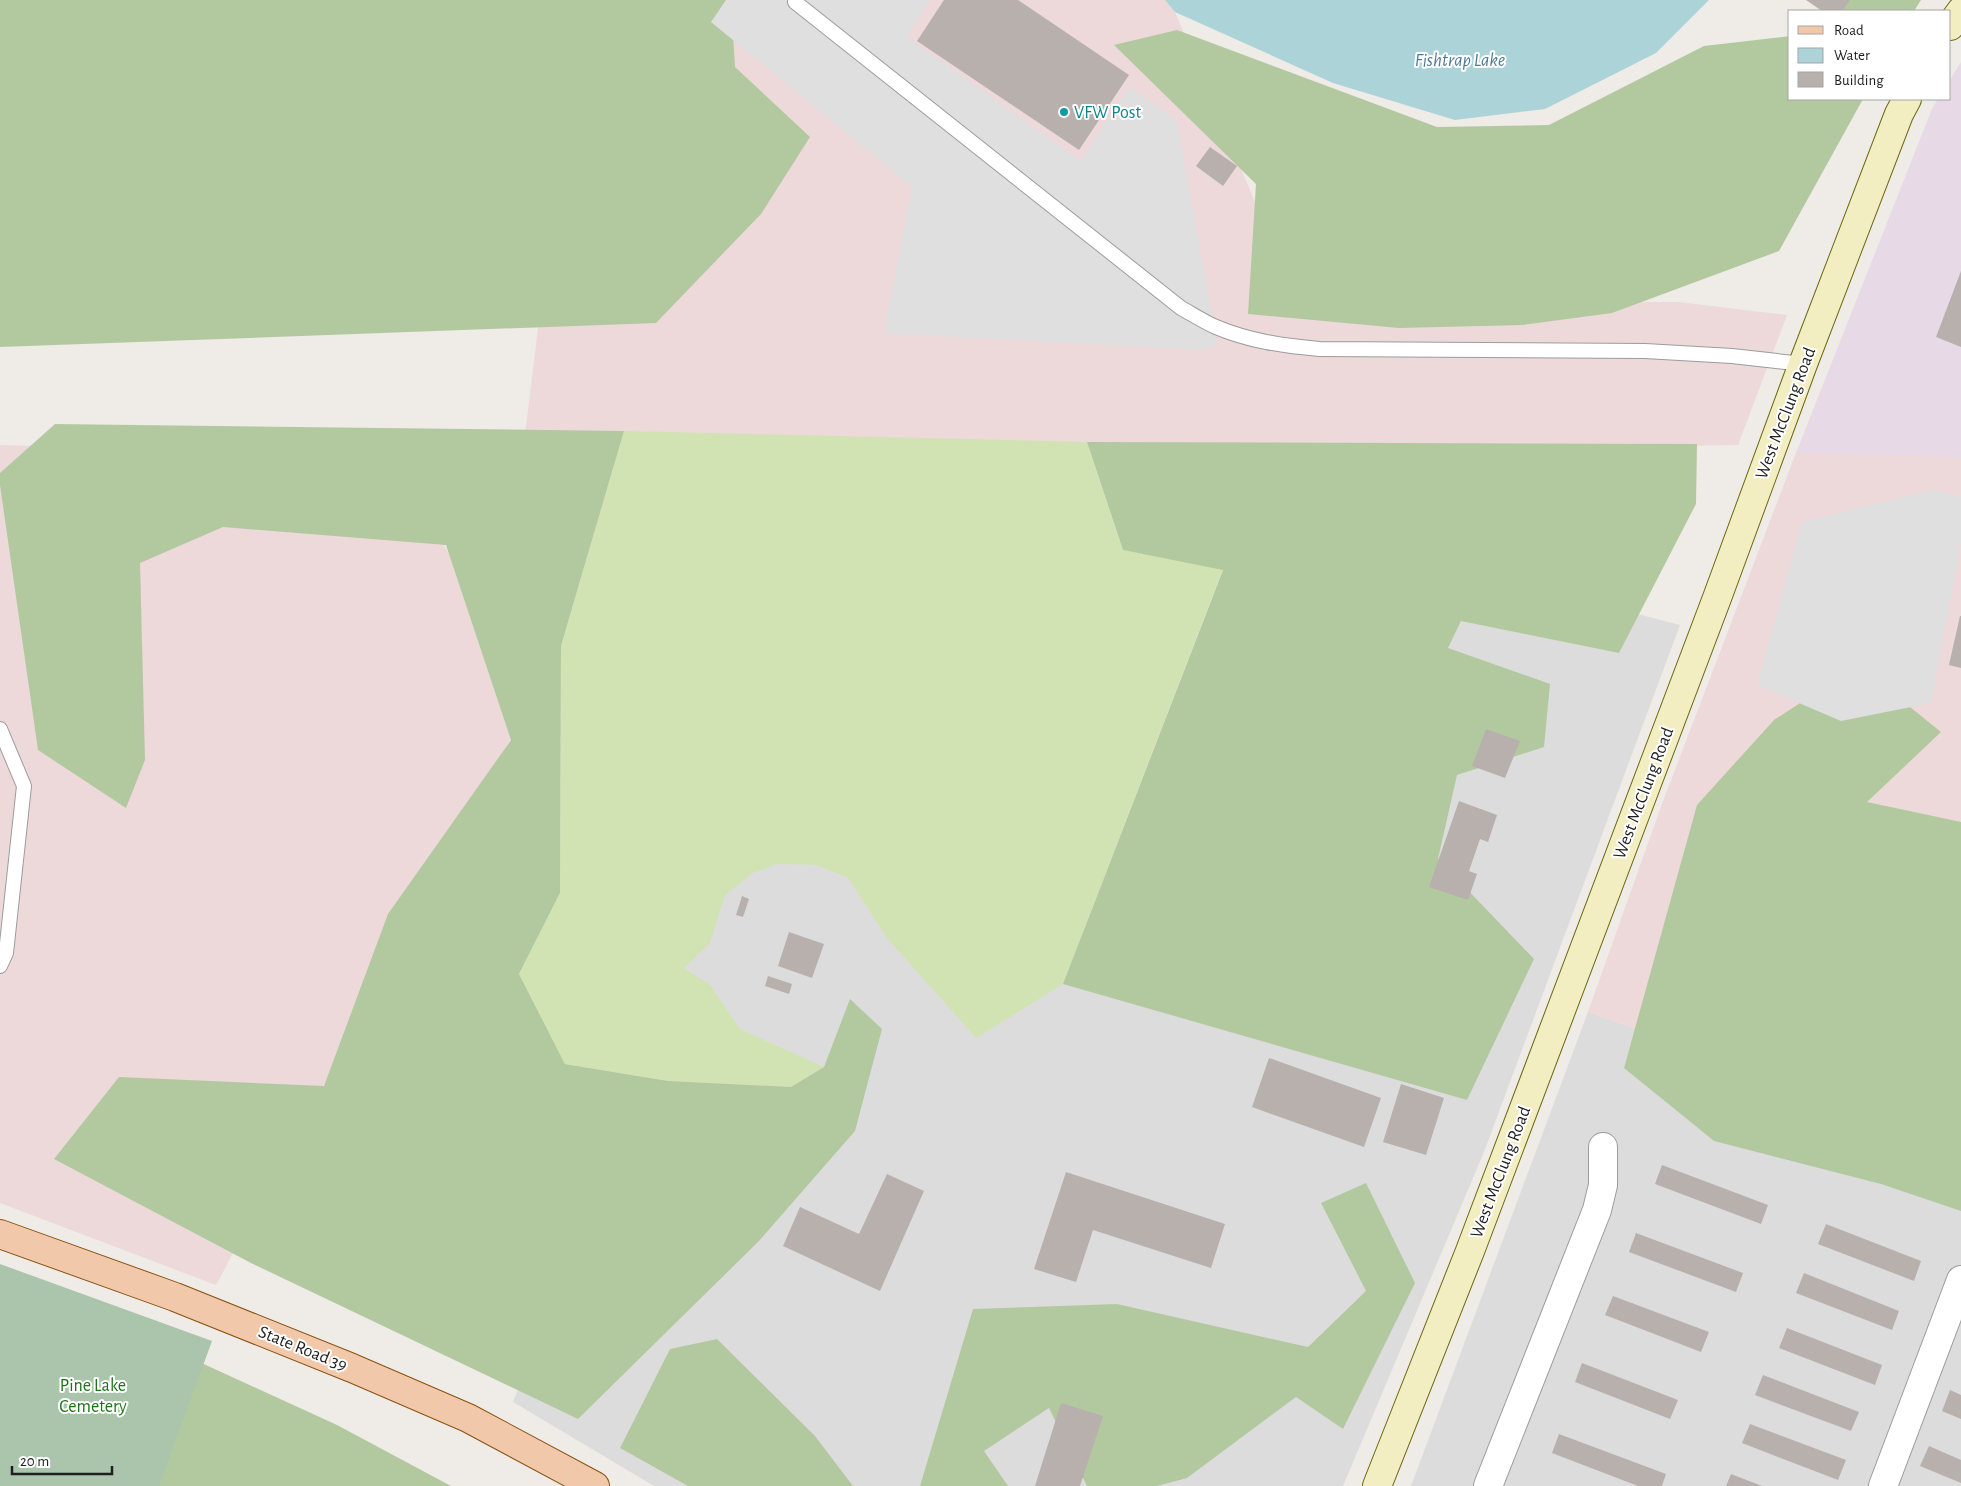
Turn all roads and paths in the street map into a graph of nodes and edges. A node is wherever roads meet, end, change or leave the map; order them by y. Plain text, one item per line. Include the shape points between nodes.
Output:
1 (795, 2) dead end
2 (1961, 11) edge
3 (1951, 25) edge
4 (1906, 100) edge
5 (1803, 364) junction
6 (0, 729) edge
7 (0, 966) edge
8 (1603, 1147) dead end
9 (0, 1234) edge
10 (1961, 1280) edge
11 (596, 1486) edge
12 (1377, 1486) edge
13 (1488, 1486) edge
14 (1883, 1486) edge

1 - 5 lane via 1181,308 1216,327 1259,341 1319,349 1646,351
2 - 3 street
4 - 5 street, West McClung Road
5 - 12 street, West McClung Road via 1470,1251
6 - 7 lane via 24,786 6,953
8 - 13 street via 1603,1185 1596,1210
9 - 11 main road, State Road 39 via 175,1297 352,1368 468,1418
10 - 14 street

